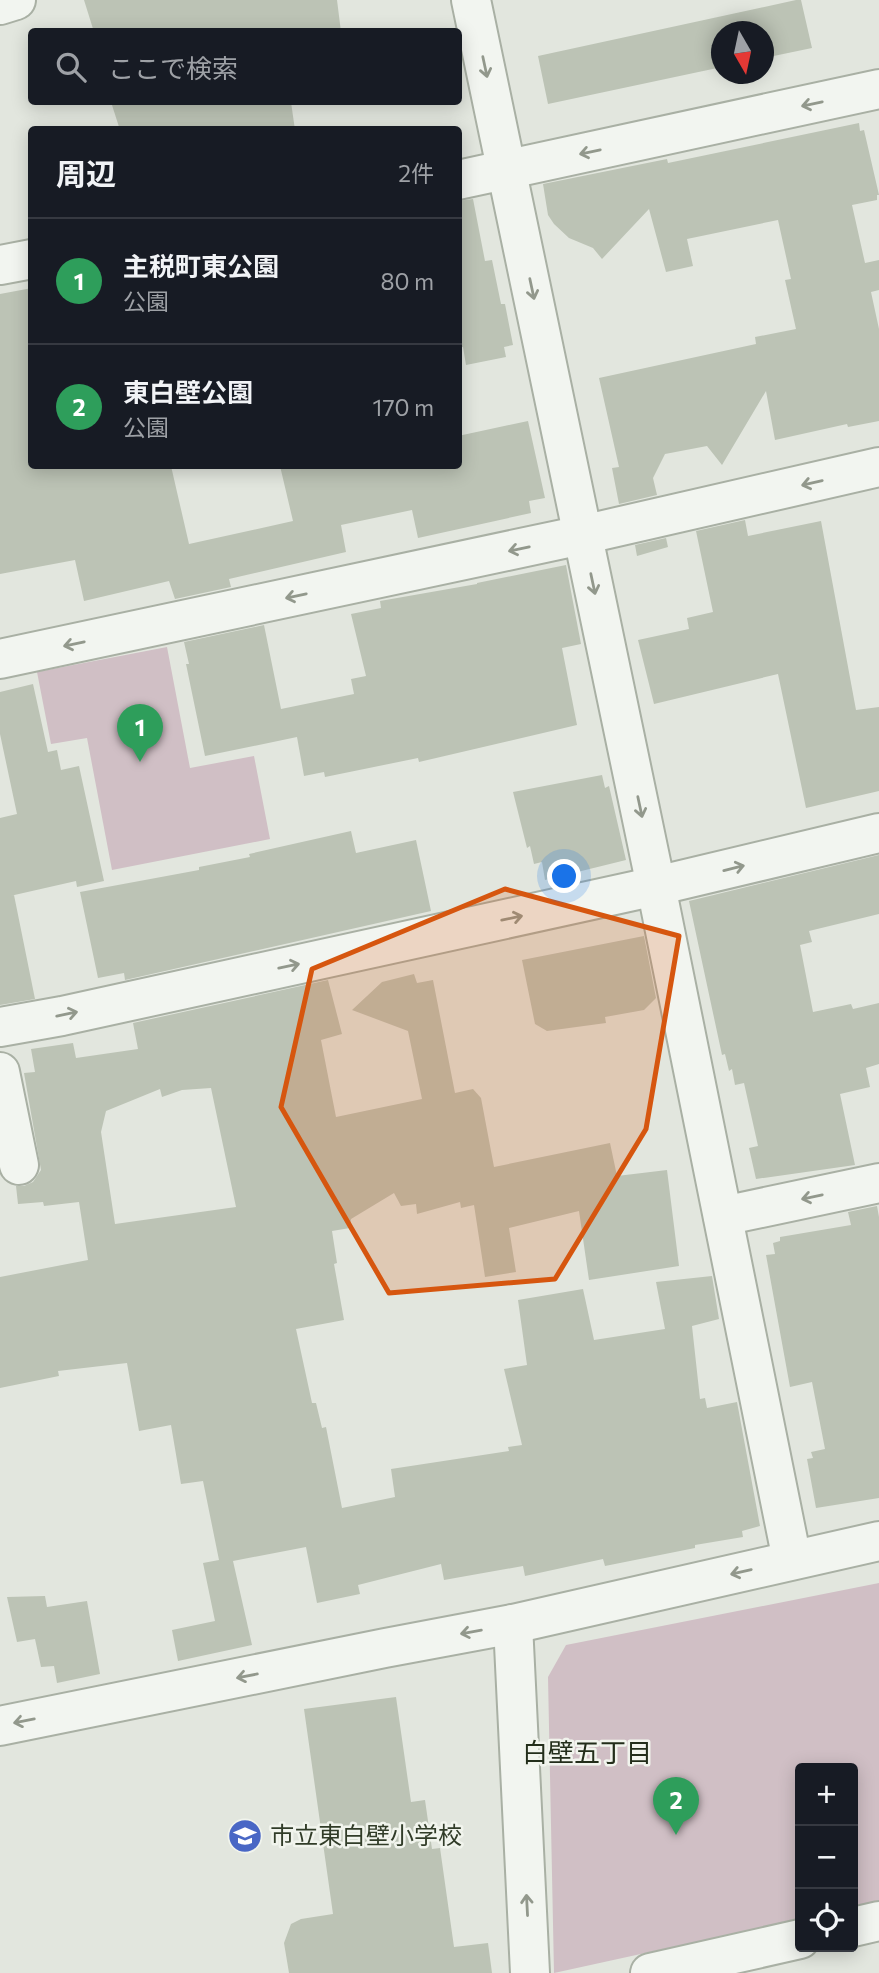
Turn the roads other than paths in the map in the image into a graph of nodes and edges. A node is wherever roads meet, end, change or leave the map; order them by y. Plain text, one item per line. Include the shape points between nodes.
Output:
1 (16, 0) edge
2 (471, 0) edge
3 (0, 5) edge
4 (878, 96) edge
5 (508, 170) junction
6 (462, 179) edge
7 (28, 260) edge
8 (0, 265) edge
9 (879, 467) edge
10 (582, 535) junction
11 (0, 659) edge
12 (879, 833) edge
13 (656, 887) junction
14 (0, 1027) edge
15 (0, 1072) edge
16 (19, 1165) dead end
17 (879, 1183) edge
18 (723, 1216) junction
19 (879, 1541) edge
20 (792, 1560) junction
21 (513, 1624) junction
22 (0, 1726) edge
23 (879, 1921) edge
24 (858, 1926) edge
25 (795, 1940) edge
26 (530, 1973) edge
27 (650, 1973) edge

1 - 3 street
2 -> 5 street
4 -> 5 street
5 - 6 street
5 -> 10 street
7 - 8 street
9 -> 10 street
10 -> 11 street
10 -> 13 street
13 -> 12 street
14 -> 13 street
13 - 18 street
15 - 16 street
17 -> 18 street
18 - 20 street
19 - 20 street
20 -> 21 street
21 -> 22 street
26 -> 21 street
23 - 24 street
25 - 27 street

